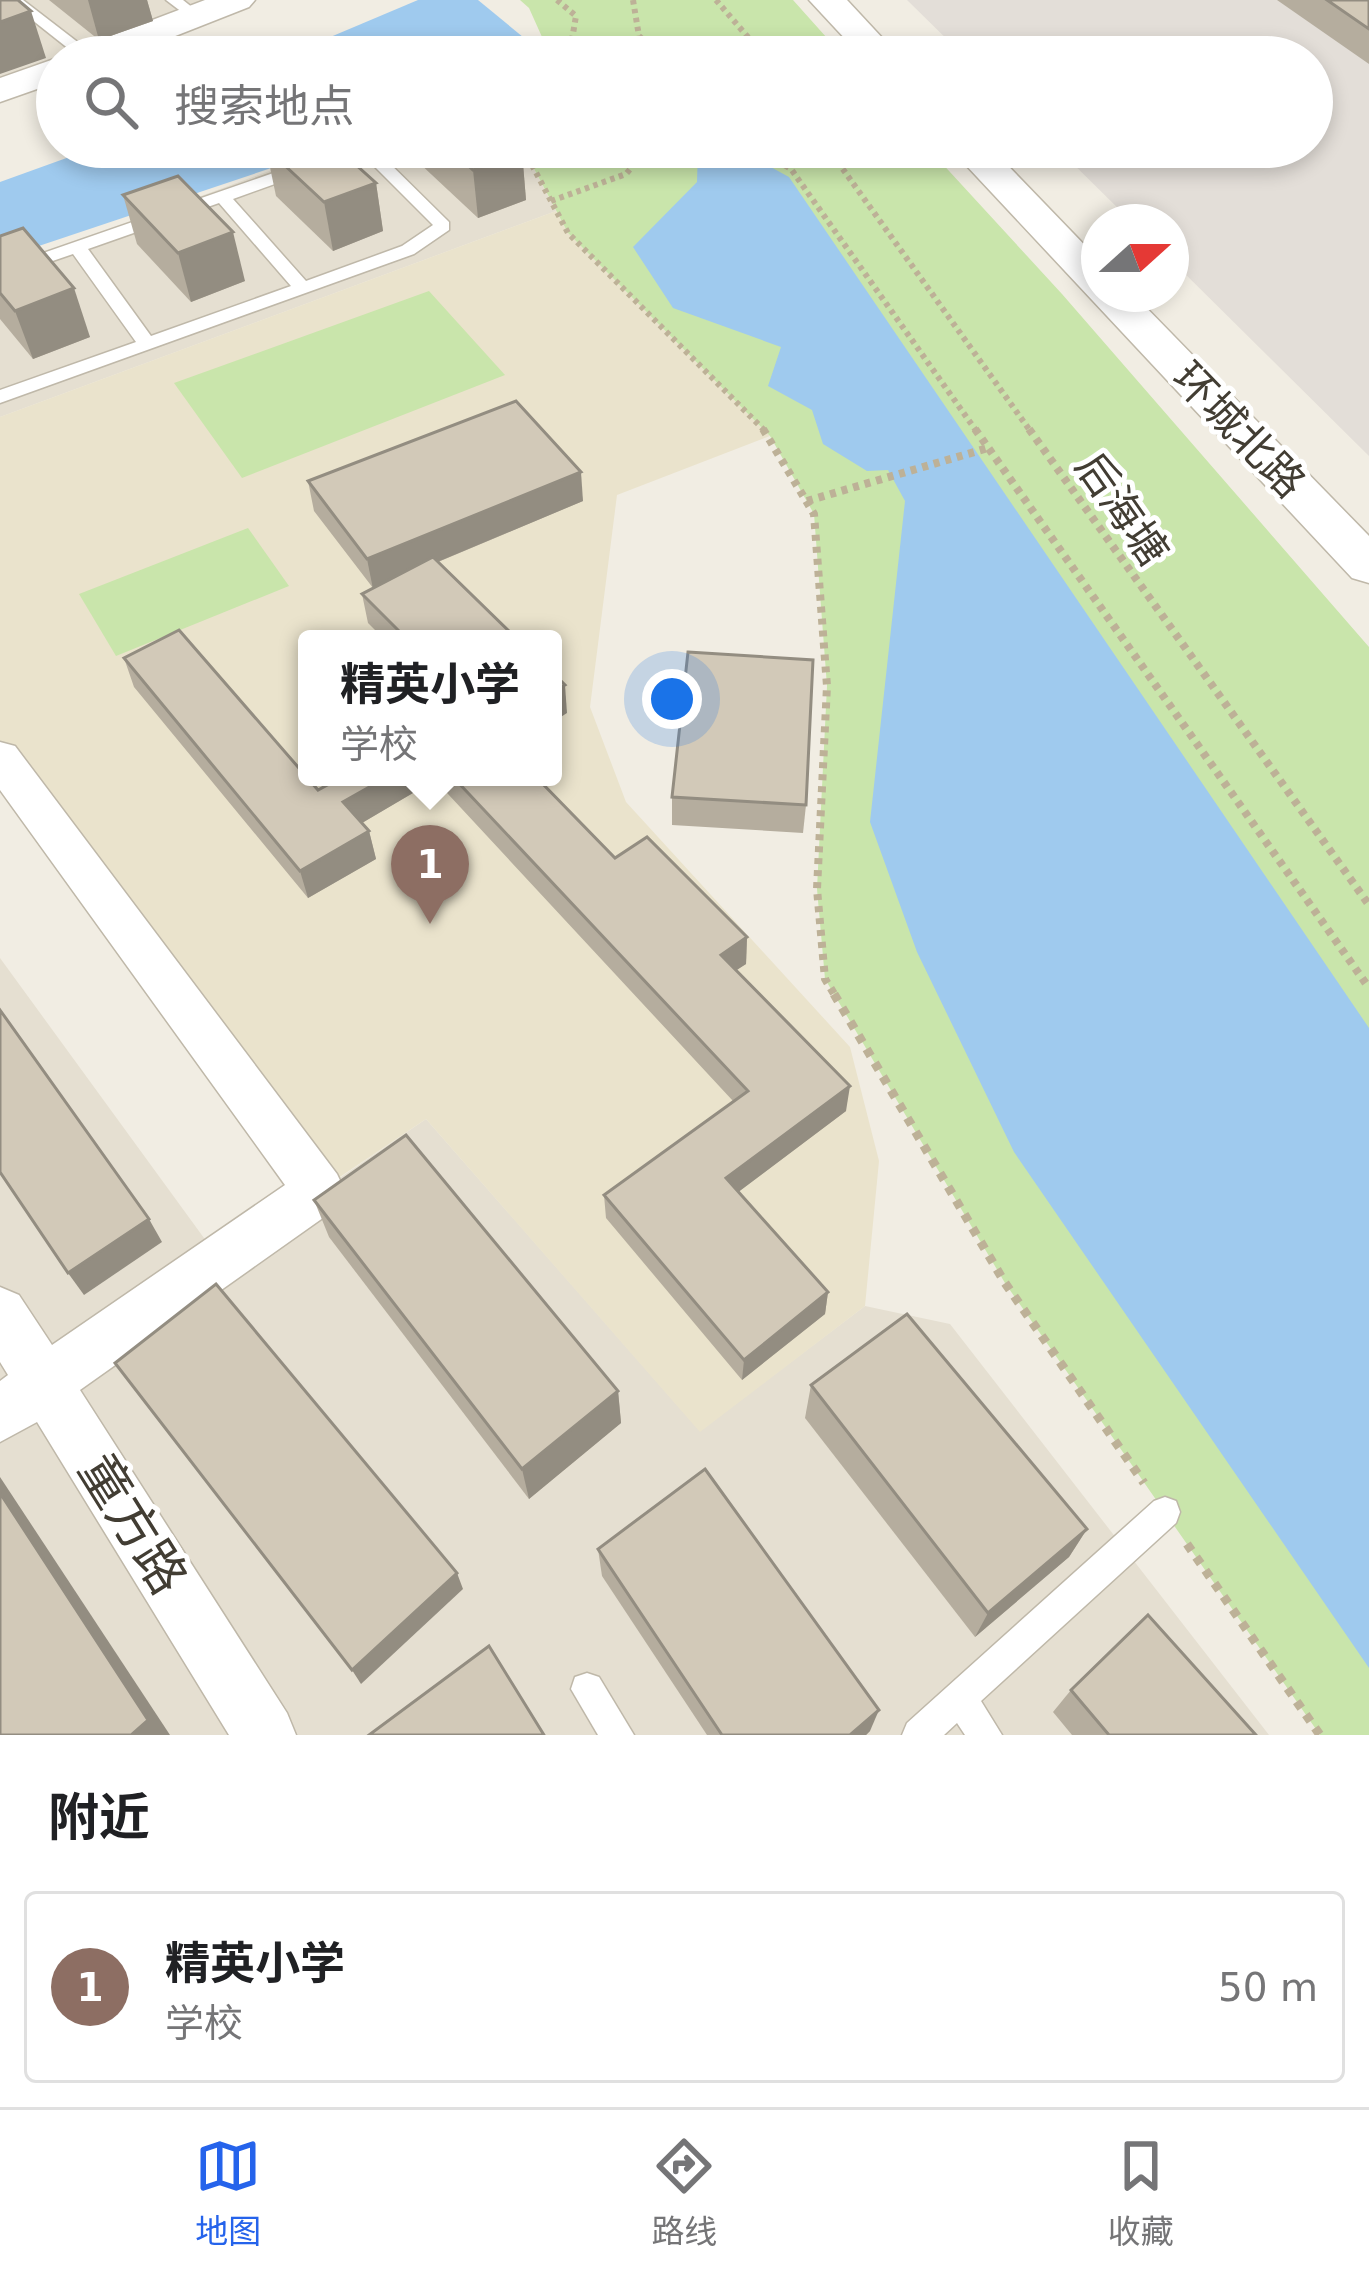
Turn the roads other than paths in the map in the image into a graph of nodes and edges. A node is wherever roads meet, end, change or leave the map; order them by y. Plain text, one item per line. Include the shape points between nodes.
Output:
1 (14, 0) edge
2 (237, 0) edge
3 (827, 0) edge
4 (184, 8) edge
5 (61, 36) edge
6 (130, 36) edge
7 (862, 36) edge
8 (36, 77) edge
9 (0, 92) edge
10 (304, 168) edge
11 (385, 168) edge
12 (988, 168) edge
13 (222, 197) junction
14 (77, 247) junction
15 (1081, 265) edge
16 (0, 274) edge
17 (303, 288) junction
18 (1126, 312) edge
19 (147, 344) junction
20 (0, 397) edge
21 (1369, 566) edge
22 (0, 758) edge
23 (0, 1313) edge
24 (22, 1399) edge
25 (1165, 1512) road end
26 (587, 1689) dead end
27 (959, 1698) junction
28 (265, 1735) edge
29 (617, 1735) edge
30 (919, 1735) edge
31 (985, 1735) edge

1 - 5 lane
2 - 4 street
3 - 7 street
4 - 6 street
8 - 9 street
10 - 13 lane
11 - 17 lane via 442,226 408,250
12 - 15 street
13 - 14 lane
13 - 17 lane
14 - 16 lane
14 - 19 lane
17 - 19 lane
18 - 21 street, 环城北路
19 - 20 lane
22 - 24 street via 319,1191
23 - 24 street, 童方路
24 - 28 street, 童方路
25 - 27 lane
26 - 29 lane
27 - 30 lane
27 - 31 lane

